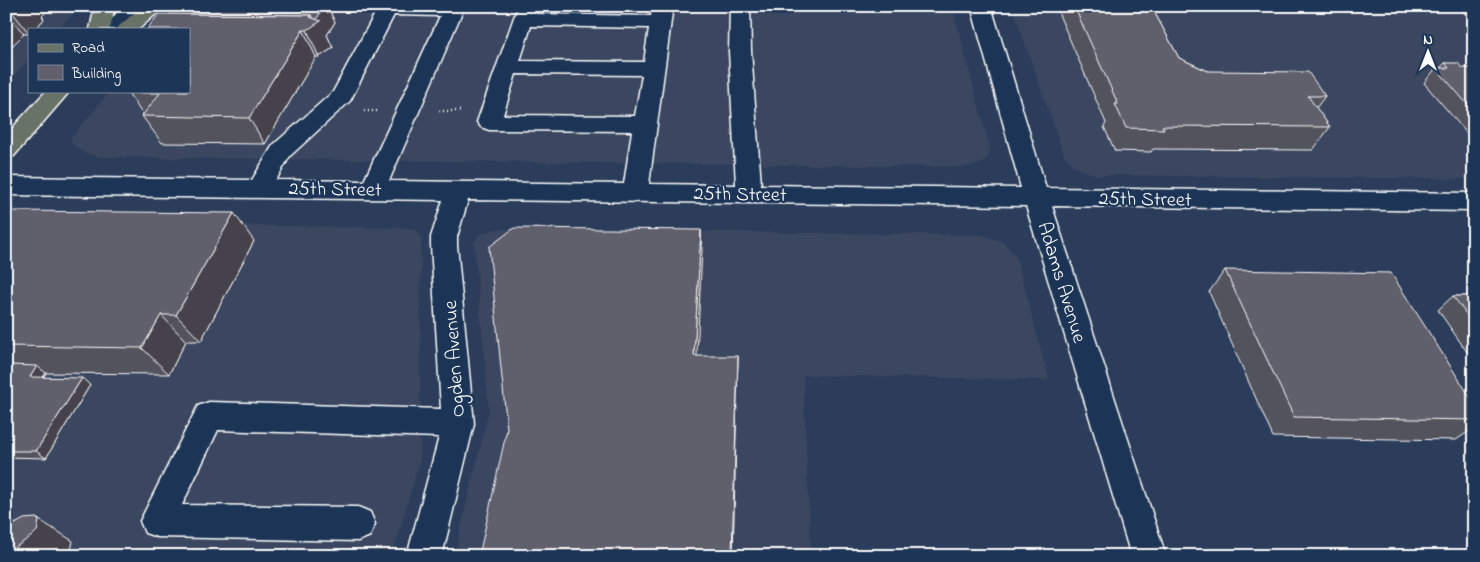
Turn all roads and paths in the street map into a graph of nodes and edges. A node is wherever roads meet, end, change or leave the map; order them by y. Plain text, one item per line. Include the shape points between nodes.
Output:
1 (106, 6) edge
2 (133, 6) edge
3 (155, 6) edge
4 (740, 6) edge
5 (981, 6) edge
6 (386, 8) edge
7 (526, 13) edge
8 (662, 14) edge
9 (100, 28) edge
10 (115, 28) edge
11 (127, 28) edge
12 (508, 67) junction
13 (654, 69) junction
14 (58, 92) edge
15 (431, 111) dead end
16 (469, 111) dead end
17 (646, 124) junction
18 (6, 150) edge
19 (6, 186) edge
20 (260, 187) junction
21 (373, 189) junction
22 (458, 190) junction
23 (635, 192) junction
24 (749, 193) junction
25 (1036, 197) junction
26 (1474, 202) edge
27 (458, 424) junction
28 (358, 524) dead end
29 (424, 556) edge
30 (1149, 556) edge

1 - 9 main road
2 - 10 street
3 - 11 main road
4 - 24 street
5 - 25 street, Adams Avenue
6 - 20 street via 342,96 280,151
6 - 21 street via 453,10
7 - 8 street
7 - 12 street
8 - 13 street
12 - 13 street
12 - 17 street via 489,122
13 - 17 street
14 - 18 main road
15 - 16 path
17 - 23 street
19 - 20 street, 25th Street
20 - 21 street, 25th Street
21 - 22 street, 25th Street
22 - 23 street, 25th Street
22 - 27 street, Ogden Avenue via 444,237
23 - 24 street, 25th Street
24 - 25 street, 25th Street
25 - 26 street, 25th Street
25 - 30 street, Adams Avenue
27 - 28 street via 209,416 157,521
27 - 29 street, Ogden Avenue

